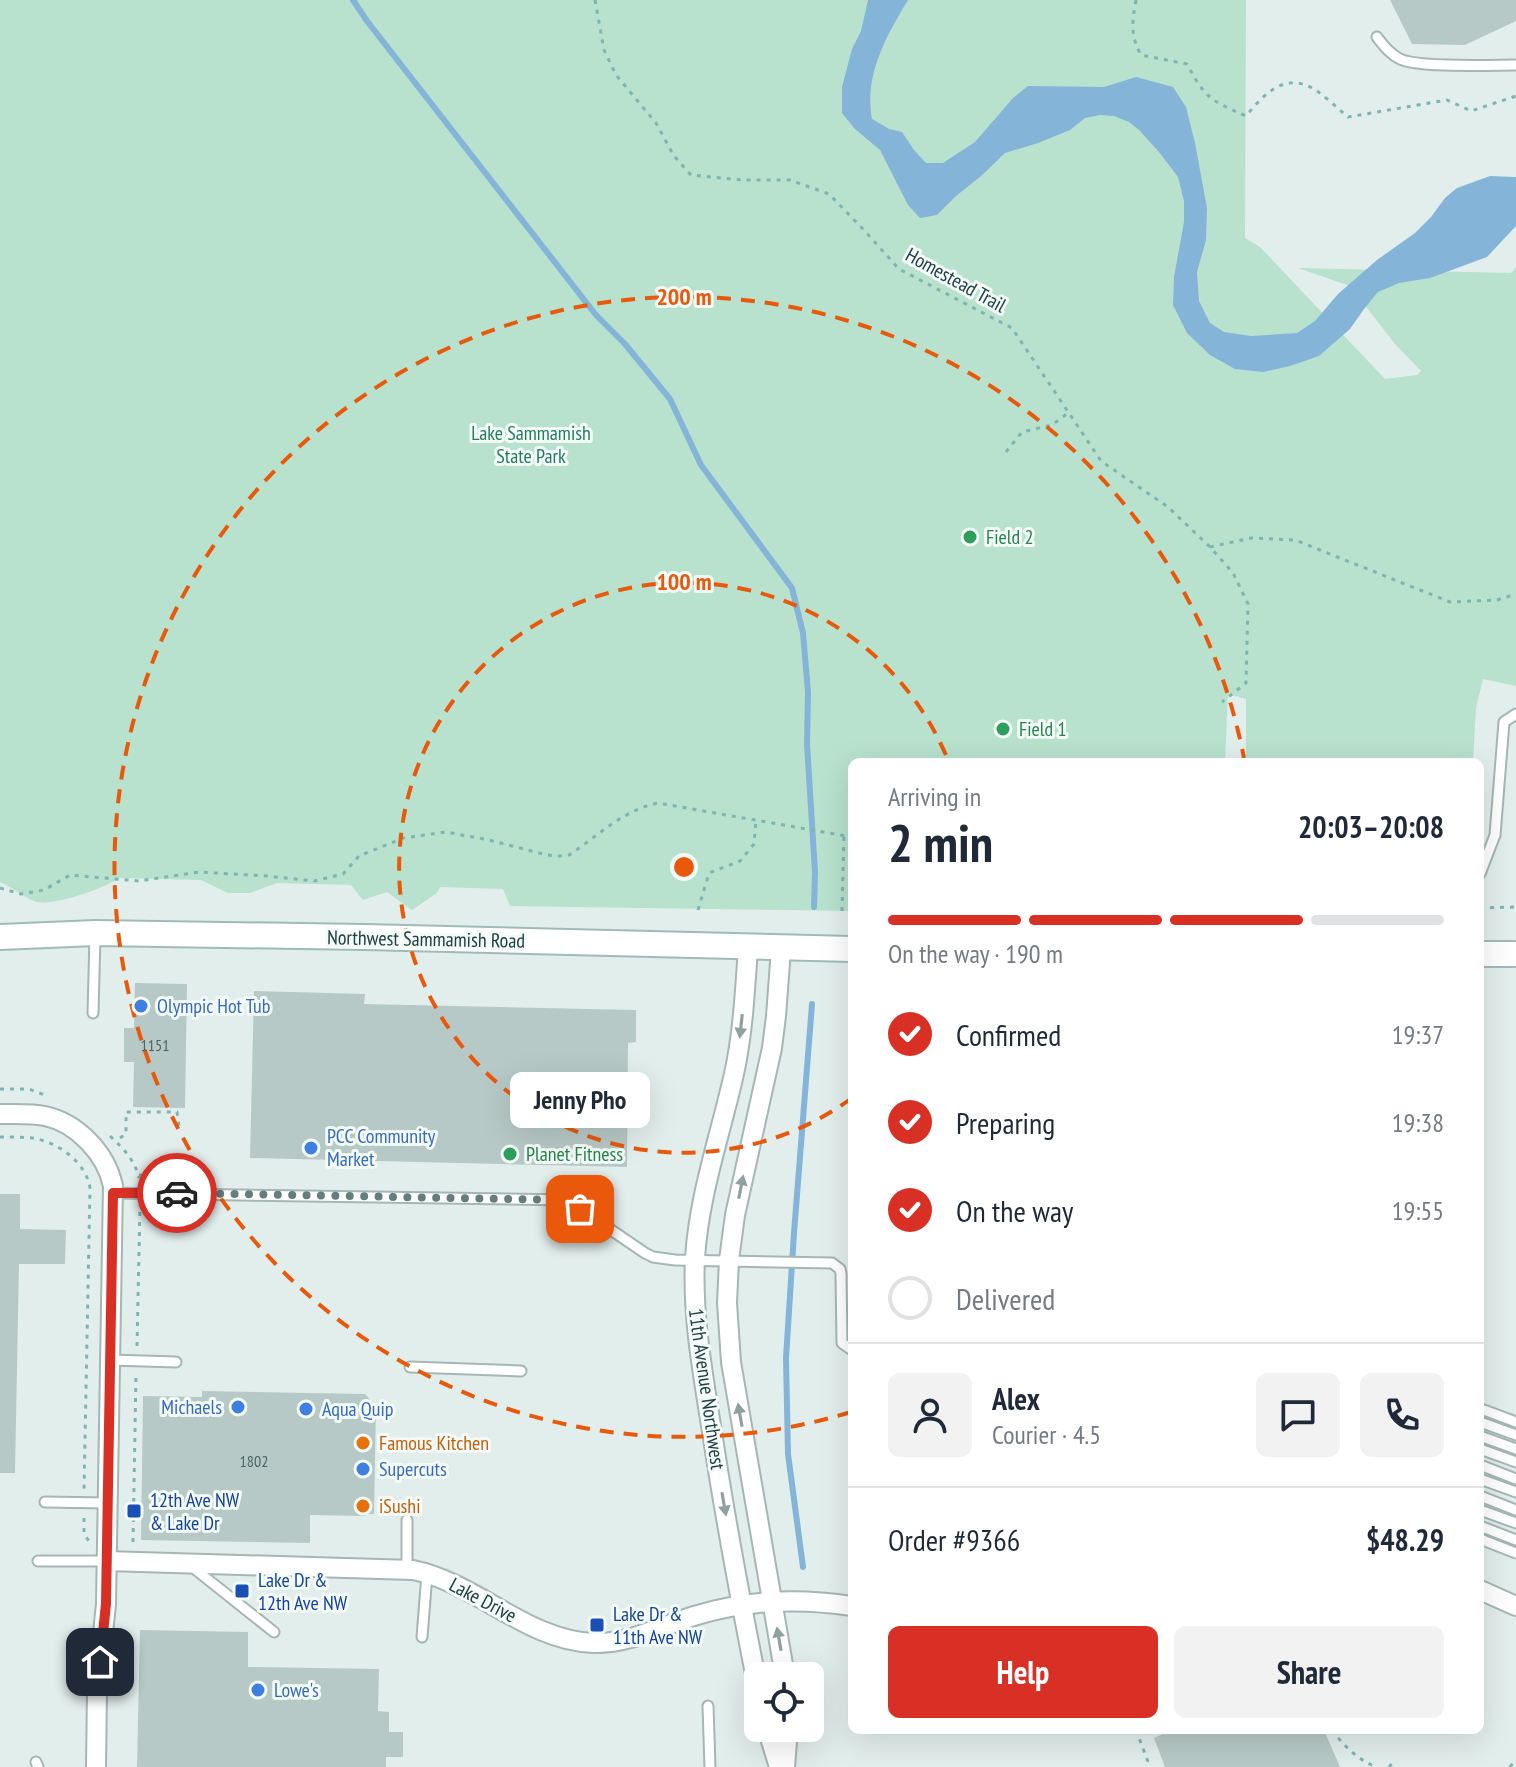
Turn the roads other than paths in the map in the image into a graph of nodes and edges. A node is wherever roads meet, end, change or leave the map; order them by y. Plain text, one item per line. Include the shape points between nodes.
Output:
1 (1377, 37) dead end
2 (1516, 65) edge
3 (1516, 714) edge
4 (1484, 864) edge
5 (95, 933) junction
6 (0, 937) edge
7 (748, 948) junction
8 (781, 949) junction
9 (848, 949) edge
10 (1484, 954) edge
11 (1516, 954) edge
12 (93, 1013) dead end
13 (0, 1114) edge
14 (113, 1193) junction
15 (695, 1260) junction
16 (729, 1260) junction
17 (848, 1346) edge
18 (110, 1360) junction
19 (176, 1362) dead end
20 (410, 1367) dead end
21 (521, 1371) dead end
22 (1484, 1410) dead end
23 (1516, 1422) edge
24 (1484, 1423) edge
25 (1516, 1435) edge
26 (1484, 1437) edge
27 (1516, 1449) edge
28 (1484, 1450) edge
29 (1516, 1462) edge
30 (1484, 1467) edge
31 (1516, 1479) edge
32 (1484, 1480) edge
33 (1516, 1492) edge
34 (1484, 1498) edge
35 (45, 1502) dead end
36 (107, 1503) junction
37 (1516, 1510) edge
38 (1484, 1511) edge
39 (407, 1520) dead end
40 (1516, 1523) edge
41 (1484, 1528) edge
42 (1516, 1540) edge
43 (1484, 1541) edge
44 (1516, 1553) edge
45 (38, 1561) dead end
46 (106, 1561) junction
47 (188, 1564) junction
48 (407, 1570) junction
49 (427, 1574) junction
50 (1484, 1592) edge
51 (772, 1602) junction
52 (742, 1605) junction
53 (848, 1606) edge
54 (1516, 1606) edge
55 (274, 1632) dead end
56 (422, 1637) dead end
57 (753, 1662) edge
58 (783, 1662) edge
59 (708, 1706) dead end
60 (772, 1742) edge
61 (786, 1742) edge
62 (96, 1767) edge
63 (710, 1767) edge
64 (782, 1767) edge

1 - 2 lane via 1403,61
3 - 4 lane via 1504,722 1495,835
5 - 6 main road, Northwest Sammamish Road
5 - 7 main road, Northwest Sammamish Road
5 - 12 lane
7 - 8 main road, Northwest Sammamish Road
7 -> 15 street, 11th Avenue Northwest via 736,1062 702,1201
8 - 9 main road, Northwest Sammamish Road
16 -> 8 street, 11th Avenue Northwest via 772,1048
10 - 11 main road
13 - 14 street via 45,1116 70,1126 104,1163
14 - 15 lane via 567,1200 653,1257
14 - 18 street
15 - 16 lane
15 -> 52 street, 11th Avenue Northwest via 698,1343
16 - 17 lane via 837,1265 842,1341
51 -> 16 street, 11th Avenue Northwest via 731,1362
18 - 19 lane
18 - 36 street
20 - 21 lane
22 - 23 lane
24 - 25 lane
26 - 27 lane
28 - 29 lane
30 - 31 lane
32 - 33 lane
34 - 37 lane
35 - 36 lane
36 - 46 street
38 - 40 lane
39 - 48 lane
41 - 42 lane
43 - 44 lane
45 - 46 lane
46 - 47 street, Lake Drive
46 - 62 street
47 - 48 street, Lake Drive
47 - 55 lane
48 - 49 street, Lake Drive
49 - 52 street, Lake Drive via 540,1628 593,1643 630,1639
49 - 56 lane
50 - 54 street
51 - 52 street, Lake Drive
51 - 53 street, Lake Drive
58 -> 51 street, 11th Avenue Northwest
52 - 57 street, 11th Avenue Northwest
59 - 63 lane
60 - 64 street
61 - 64 street

